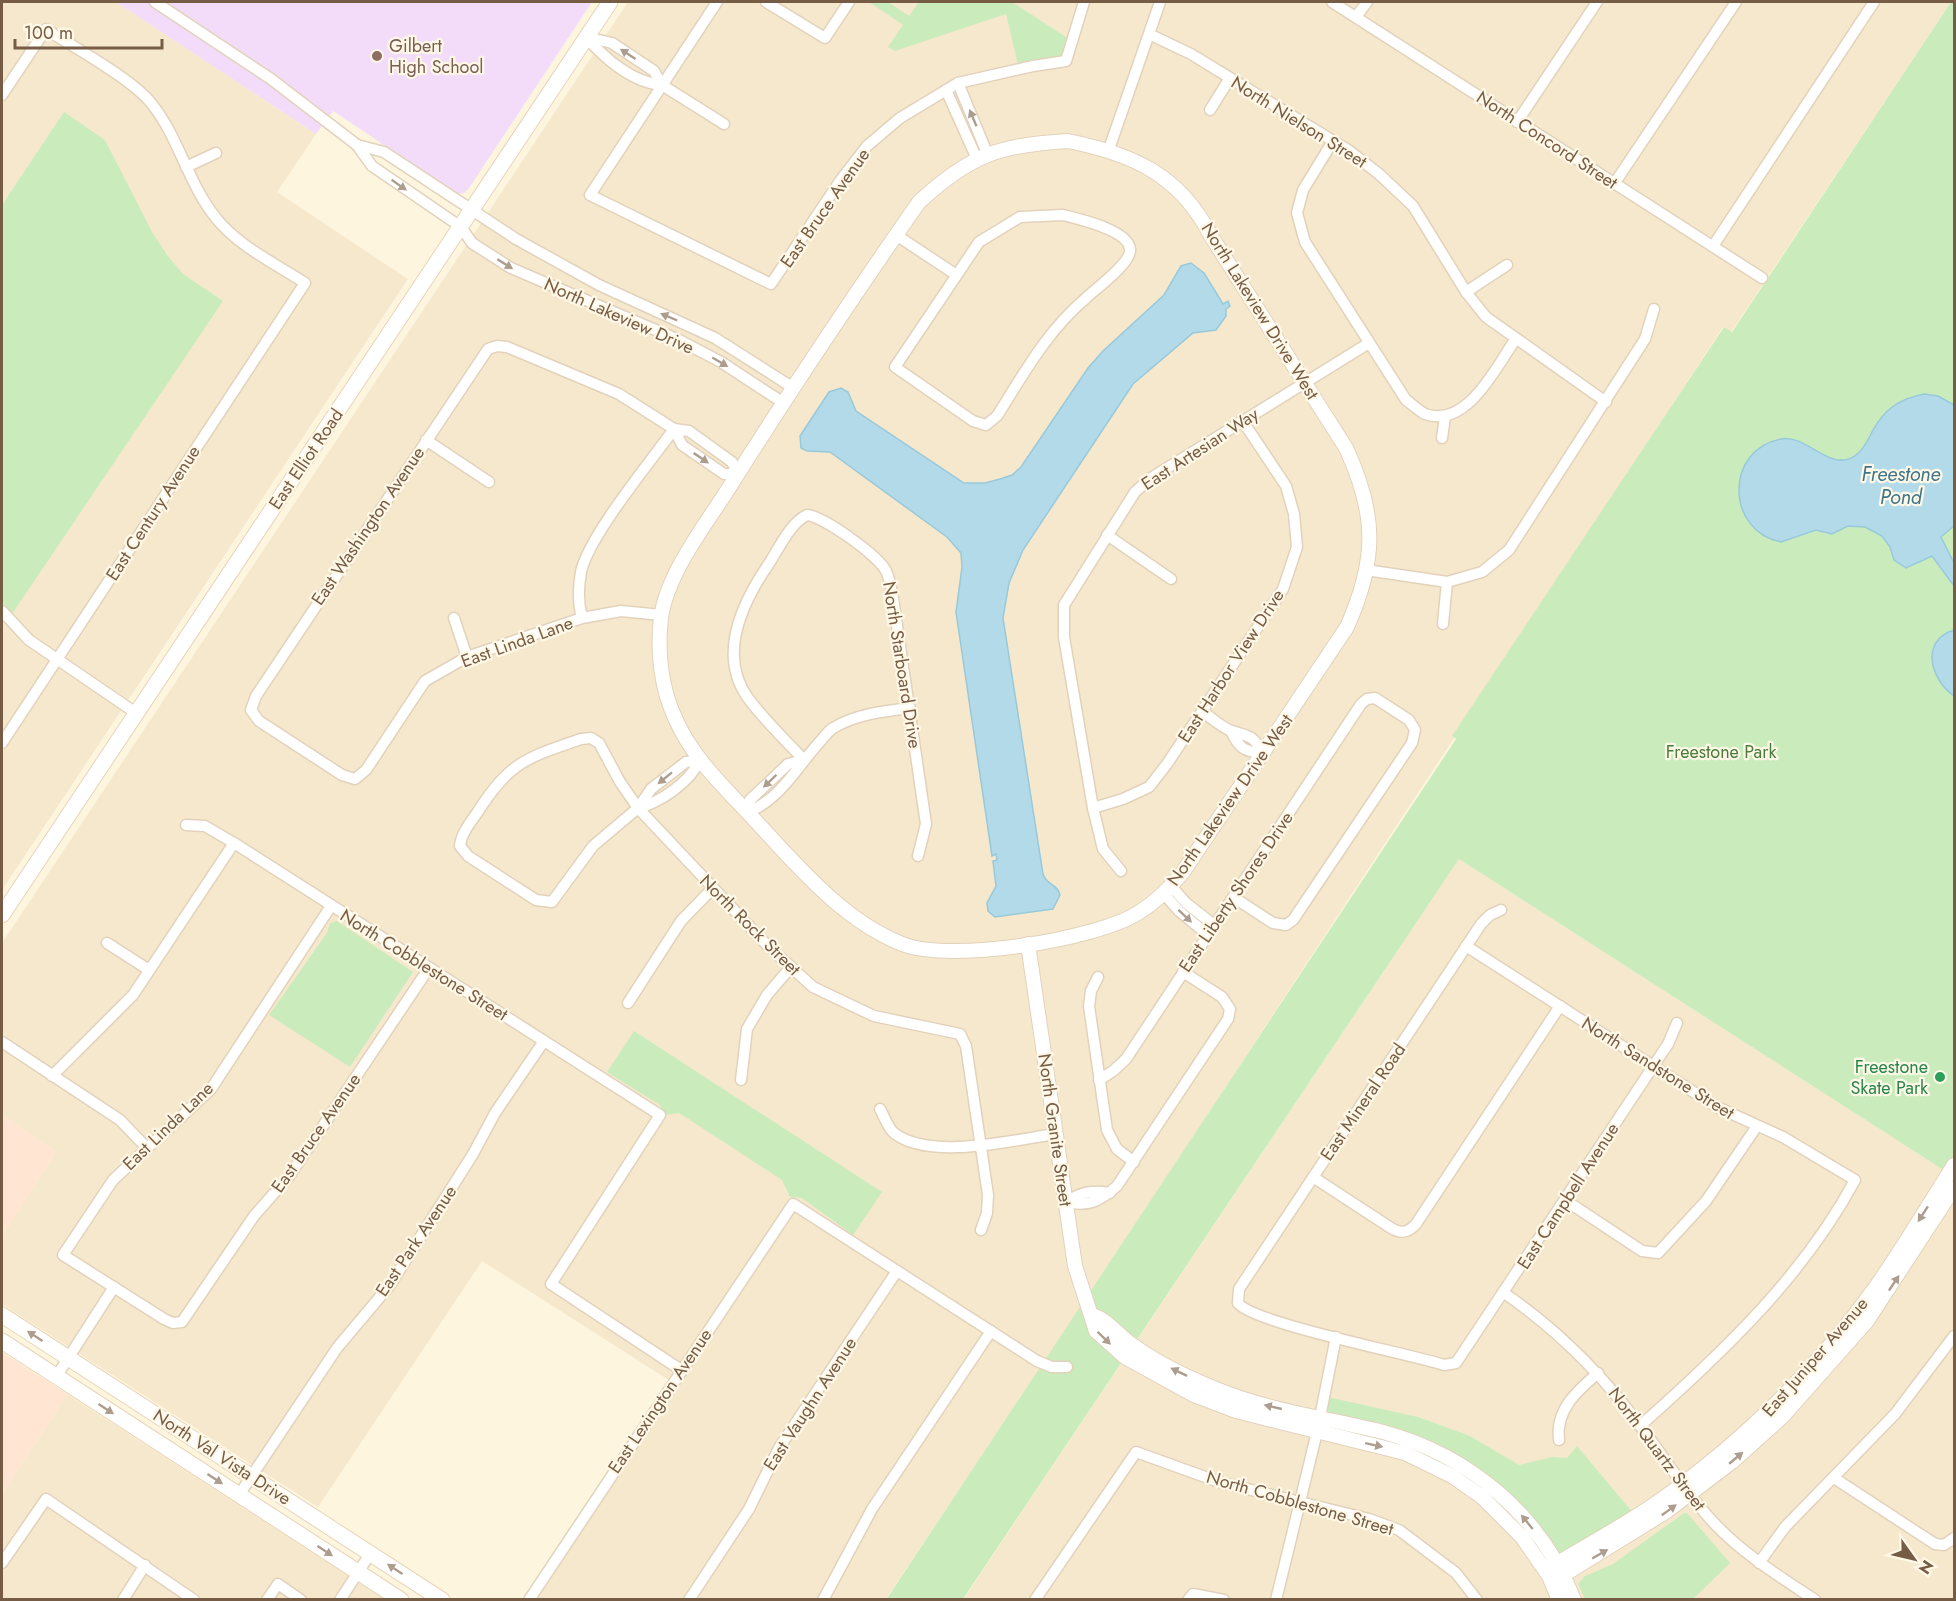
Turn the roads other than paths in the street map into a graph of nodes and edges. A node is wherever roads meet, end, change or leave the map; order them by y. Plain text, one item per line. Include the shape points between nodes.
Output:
1 (155, 2) edge
2 (610, 2) edge
3 (717, 2) edge
4 (766, 2) edge
5 (849, 2) edge
6 (1084, 2) edge
7 (1160, 2) edge
8 (1332, 2) edge
9 (1367, 2) edge
10 (1597, 2) edge
11 (1736, 2) edge
12 (1874, 2) edge
13 (1356, 17) junction
14 (1151, 34) junction
15 (586, 37) junction
16 (1230, 78) junction
17 (958, 83) junction
18 (662, 85) junction
19 (946, 90) junction
20 (2, 95) edge
21 (1210, 110) dead end
22 (1517, 122) junction
23 (724, 124) dead end
24 (1333, 141) junction
25 (357, 145) junction
26 (1109, 149) junction
27 (216, 153) dead end
28 (982, 156) junction
29 (186, 166) junction
30 (1614, 184) junction
31 (471, 211) junction
32 (461, 227) junction
33 (896, 235) junction
34 (1713, 246) junction
35 (1507, 265) dead end
36 (955, 274) junction
37 (1762, 278) dead end
38 (1466, 292) junction
39 (1654, 309) dead end
40 (1515, 340) junction
41 (1369, 343) junction
42 (1305, 383) junction
43 (786, 395) junction
44 (1606, 402) junction
45 (1445, 417) junction
46 (1242, 420) junction
47 (674, 429) junction
48 (1442, 438) dead end
49 (426, 440) junction
50 (738, 474) junction
51 (489, 482) dead end
52 (1107, 535) junction
53 (1366, 570) junction
54 (1170, 579) dead end
55 (1447, 582) junction
56 (2, 611) edge
57 (661, 615) junction
58 (454, 618) dead end
59 (582, 618) junction
60 (1443, 624) dead end
61 (467, 657) junction
62 (57, 659) junction
63 (910, 708) junction
64 (136, 712) junction
65 (1203, 712) junction
66 (2, 743) edge
67 (1263, 753) junction
68 (700, 760) junction
69 (804, 760) junction
70 (355, 779) joint
71 (638, 808) junction
72 (1093, 808) junction
73 (748, 812) junction
74 (186, 825) dead end
75 (234, 843) junction
76 (918, 856) dead end
77 (1121, 871) dead end
78 (713, 888) junction
79 (1168, 890) junction
80 (1233, 897) junction
81 (331, 906) junction
82 (1501, 910) dead end
83 (2, 915) edge
84 (1211, 930) junction
85 (106, 943) dead end
86 (1028, 944) junction
87 (1466, 946) junction
88 (429, 968) junction
89 (790, 968) junction
90 (149, 970) junction
91 (1183, 972) junction
92 (1098, 977) dead end
93 (628, 1003) dead end
94 (1560, 1006) junction
95 (1677, 1023) dead end
96 (544, 1041) junction
97 (2, 1042) edge
98 (1654, 1066) junction
99 (52, 1076) junction
100 (741, 1080) dead end
101 (1099, 1080) junction
102 (880, 1109) dead end
103 (1757, 1126) junction
104 (1055, 1134) junction
105 (981, 1145) junction
106 (146, 1147) junction
107 (1134, 1162) junction
108 (1953, 1172) edge
109 (1313, 1177) junction
110 (1954, 1188) edge
111 (1565, 1200) junction
112 (1066, 1202) junction
113 (981, 1230) dead end
114 (897, 1270) junction
115 (114, 1287) junction
116 (1504, 1293) junction
117 (2, 1315) edge
118 (991, 1331) junction
119 (1954, 1336) edge
120 (1336, 1337) junction
121 (2, 1341) edge
122 (1129, 1351) junction
123 (68, 1358) junction
124 (1066, 1367) dead end
125 (681, 1370) junction
126 (1598, 1373) junction
127 (56, 1377) junction
128 (1319, 1417) junction
129 (1640, 1426) junction
130 (1317, 1432) junction
131 (1559, 1440) dead end
132 (251, 1476) junction
133 (1834, 1478) junction
134 (1686, 1489) junction
135 (239, 1495) junction
136 (1298, 1502) junction
137 (259, 1507) junction
138 (325, 1524) junction
139 (1954, 1538) edge
140 (370, 1554) junction
141 (2, 1563) edge
142 (1759, 1563) junction
143 (145, 1565) junction
144 (358, 1572) junction
145 (1555, 1573) junction
146 (1191, 1597) edge
147 (123, 1599) edge
148 (194, 1599) edge
149 (267, 1599) edge
150 (301, 1599) edge
151 (340, 1599) edge
152 (401, 1599) edge
153 (442, 1599) edge
154 (529, 1599) edge
155 (689, 1599) edge
156 (823, 1599) edge
157 (1035, 1599) edge
158 (1224, 1599) edge
159 (1276, 1599) edge
160 (1477, 1599) edge
161 (1559, 1599) edge
162 (1574, 1599) edge
163 (1815, 1599) edge

1 - 25 street via 271,79
2 - 15 main road, East Elliot Road
3 - 18 street
4 - 5 street via 825,38
6 - 17 street, East Bruce Avenue via 1066,61
7 - 14 street
8 - 13 street, North Concord Street
9 - 13 street
10 - 22 street
11 - 30 street
12 - 34 street
13 - 22 street, North Concord Street
14 - 16 street, North Nielson Street
14 - 26 street
15 - 18 street via 600,53 647,84
15 - 31 main road, East Elliot Road
16 - 21 street
16 - 24 street, North Nielson Street
17 - 19 street, East Bruce Avenue
28 -> 17 street
18 - 19 street, East Bruce Avenue via 590,195 771,284 867,146 900,118
18 - 23 street
19 - 28 street
20 - 29 street via 46,29 149,101 164,120
22 - 30 street, North Concord Street
24 - 38 street, North Nielson Street via 1379,174 1413,206
24 - 41 street via 1303,190 1297,213 1305,242
25 - 31 street, North Lakeview Drive via 384,152
25 -> 32 street, North Lakeview Drive via 372,166
26 - 28 street, North Lakeview Drive West via 1068,141 1036,143
26 - 42 street, North Lakeview Drive West via 1161,174 1200,215
27 - 29 street
28 - 33 street, North Lakeview Drive West via 946,177 919,202
29 - 62 street, East Century Avenue via 216,219 240,240 305,283
30 - 34 street, North Concord Street
31 - 32 main road, East Elliot Road
43 -> 31 street, North Lakeview Drive via 715,338 590,280
32 -> 43 street, North Lakeview Drive via 472,243 516,271 679,340
32 - 64 main road, East Elliot Road
33 - 36 street
33 - 43 street, North Lakeview Drive West
34 - 37 street, North Concord Street
35 - 38 street
36 - 36 street via 894,368 973,421 986,425 996,416 1047,338 1125,263 1131,252 1126,241 1106,228 1063,214 1020,217 979,242
38 - 40 street, North Nielson Street via 1486,317
39 - 44 street via 1645,339
40 - 44 street, North Nielson Street
40 - 45 street via 1471,403
41 - 42 street, East Artesian Way
41 - 45 street via 1407,400 1425,414
42 - 46 street, East Artesian Way
42 - 53 street, North Lakeview Drive West via 1347,448 1362,483 1370,518
43 - 50 street, North Lakeview Drive West
44 - 55 street via 1509,550 1482,572
45 - 48 street
46 - 52 street, East Artesian Way via 1150,478 1135,492
46 - 65 street, East Harbor View Drive via 1286,486 1297,547 1283,590
47 - 49 street, East Washington Avenue via 619,394 507,347 493,346 482,356
47 - 50 street via 689,431 732,462
47 - 59 street via 603,528 581,570 578,602
49 - 51 street
49 - 70 street, East Washington Avenue via 256,696 251,710 259,722 342,775
50 - 57 street, North Lakeview Drive West via 677,570
52 - 54 street
52 - 72 street, East Artesian Way via 1064,605 1064,638
53 - 55 street
53 - 67 street, North Lakeview Drive West via 1347,627
55 - 60 street
56 - 62 street via 29,640
57 - 59 street, East Linda Lane via 621,611
57 - 68 street, North Lakeview Drive West via 660,652 667,696 676,721
58 - 61 street
59 - 61 street, East Linda Lane
61 - 70 street, East Linda Lane via 425,681 366,770
62 - 64 street
62 - 66 street, East Century Avenue
63 - 69 street via 872,713 833,729
63 - 69 street, North Starboard Drive via 886,569 860,545 807,515 795,525 753,587 737,621 734,647 736,670 747,696
63 - 76 street, North Starboard Drive via 926,824
64 - 83 main road, East Elliot Road
65 - 67 street via 1231,731 1238,745 1248,752
65 - 72 street, East Harbor View Drive via 1149,787
67 - 79 street, North Lakeview Drive West
68 - 71 street via 686,762 666,776
68 - 73 street, North Lakeview Drive West
69 - 73 street via 796,773 760,807
71 - 71 street, North Rock Street via 592,846 559,896 548,903 536,900 468,856 460,846 492,790 511,769 526,759 586,738 602,746
71 - 78 street, North Rock Street
72 - 77 street, East Artesian Way via 1103,849
73 - 86 street, North Lakeview Drive West via 841,906 905,945 970,952
74 - 75 street, North Cobblestone Street via 205,826
75 - 81 street, North Cobblestone Street
75 - 90 street
78 - 89 street, North Rock Street
78 - 93 street via 681,921
79 - 84 street via 1179,911
79 - 86 street, North Lakeview Drive West via 1136,914 1102,929
80 - 80 street, East Liberty Shores Drive via 1273,923 1286,925 1293,920 1412,742 1415,730 1409,720 1378,699 1367,699 1358,707
80 - 84 street, East Liberty Shores Drive
81 - 88 street, North Cobblestone Street
81 - 106 street, East Linda Lane via 211,1089
82 - 87 street, East Mineral Road via 1485,919
84 - 91 street, East Liberty Shores Drive
85 - 90 street
86 - 104 street, North Granite Street
87 - 94 street, North Sandstone Street
87 - 109 street, East Mineral Road
88 - 96 street, North Cobblestone Street
88 - 115 street, East Bruce Avenue via 290,1175 254,1216 188,1314 178,1323 164,1319
89 - 100 street via 767,995 747,1029
89 - 105 street, North Rock Street via 813,987 874,1016 960,1034 966,1046
90 - 99 street via 133,995
91 - 101 street, East Liberty Shores Drive via 1126,1059
91 - 107 street via 1225,1000 1230,1014
92 - 101 street via 1089,1006
94 - 98 street, North Sandstone Street
94 - 109 street via 1416,1224 1404,1233 1390,1228
95 - 98 street, East Campbell Avenue
96 - 125 street, North Cobblestone Street via 660,1115 550,1284
96 - 132 street, East Park Avenue via 495,1113 390,1285 337,1348
97 - 99 street
98 - 103 street, North Sandstone Street via 1726,1112
98 - 111 street, East Campbell Avenue
99 - 106 street via 120,1120
101 - 107 street via 1110,1137
102 - 105 street via 892,1132 912,1141 952,1149
103 - 111 street via 1697,1212 1665,1248 1654,1254 1642,1251
103 - 129 street, North Sandstone Street via 1855,1180 1843,1203 1777,1291 1718,1357
104 - 105 street
104 - 112 street, North Granite Street
105 - 113 street via 988,1204
106 - 115 street, East Linda Lane via 112,1180 63,1255
107 - 112 street via 1110,1193 1096,1203
108 -> 134 street, East Juniper Avenue via 1881,1279 1828,1347
109 - 120 street, East Mineral Road via 1239,1289 1238,1303 1248,1312 1269,1320
134 -> 110 street, East Juniper Avenue via 1758,1439 1835,1360 1882,1301
111 - 116 street, East Campbell Avenue
112 - 122 street, North Granite Street via 1077,1276 1092,1315 1102,1318
114 - 118 street
114 - 125 street, East Lexington Avenue via 793,1204
114 - 155 street, East Vaughn Avenue via 779,1448 744,1517
115 - 123 street
116 - 120 street, East Campbell Avenue via 1452,1365
116 - 126 street, North Quartz Street via 1553,1329
123 -> 117 main road, North Val Vista Drive
118 - 124 street via 1041,1363
118 - 156 street via 868,1517
119 - 133 street via 1895,1414
120 - 128 street
121 - 127 main road, North Val Vista Drive
128 -> 122 street via 1233,1396
122 - 130 street via 1174,1386 1218,1405
123 - 127 street
123 - 132 main road, North Val Vista Drive
125 - 154 street, East Lexington Avenue
126 - 129 street, North Quartz Street
126 - 131 street via 1567,1404 1560,1419
127 -> 135 main road, North Val Vista Drive
128 - 130 street
145 -> 128 street via 1522,1515 1470,1471 1417,1443
129 - 134 street, North Quartz Street
130 - 136 street
130 -> 145 street via 1405,1453 1452,1476 1499,1512
132 - 135 street, East Park Avenue
132 - 138 main road, North Val Vista Drive
133 - 139 street via 1931,1542 1944,1545
133 - 142 street via 1785,1527
134 - 142 street, North Quartz Street via 1725,1535
134 - 145 street, East Juniper Avenue via 1625,1524
135 - 137 main road, North Val Vista Drive
136 - 157 street, North Cobblestone Street via 1219,1482 1136,1452
136 - 159 street
136 - 160 street, North Cobblestone Street via 1399,1530 1456,1573
137 - 138 main road via 287,1514 317,1532
137 -> 144 main road, North Val Vista Drive
138 - 140 main road, North Val Vista Drive
140 - 144 street
153 -> 140 main road, North Val Vista Drive
141 - 143 street via 46,1498
142 - 163 street, North Quartz Street
143 - 147 street
143 - 148 street
144 - 151 street
144 - 152 main road, North Val Vista Drive
145 - 161 street
145 - 162 street
146 - 158 street
149 - 150 street via 278,1584

